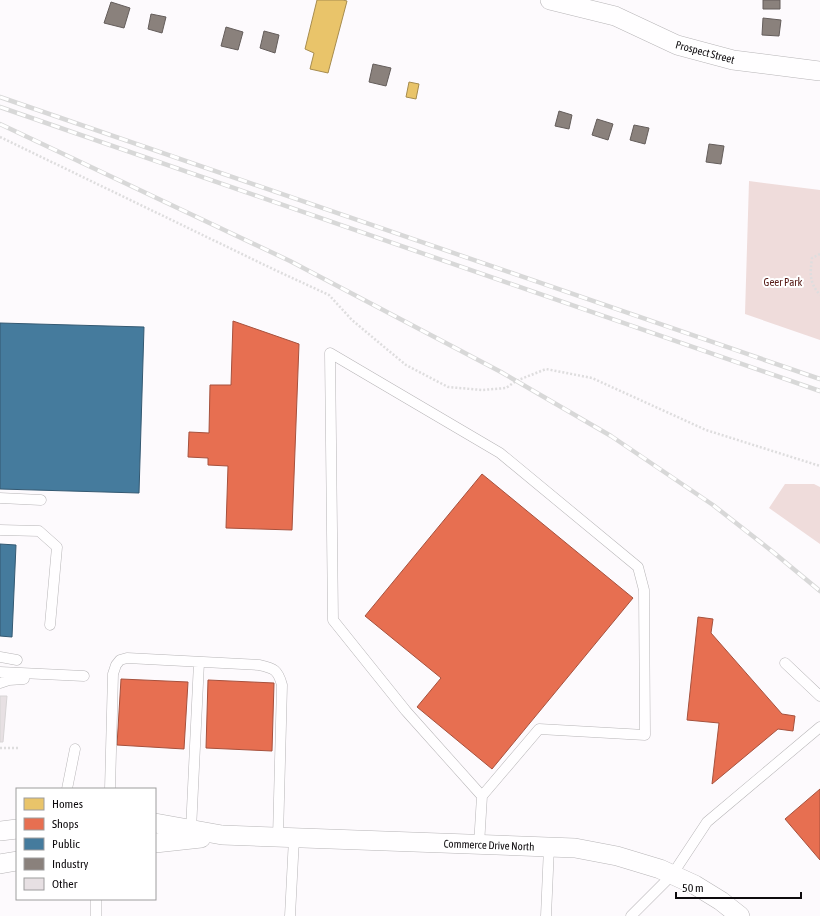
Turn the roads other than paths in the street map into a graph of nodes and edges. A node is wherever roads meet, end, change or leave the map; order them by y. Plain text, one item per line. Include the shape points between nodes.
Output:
1 (550, 0) edge
2 (580, 4) edge
3 (820, 71) edge
4 (0, 498) edge
5 (41, 500) dead end
6 (0, 530) edge
7 (50, 625) dead end
8 (199, 662) junction
9 (786, 663) dead end
10 (0, 672) edge
11 (56, 675) junction
12 (84, 676) dead end
13 (0, 683) edge
14 (820, 696) edge
15 (820, 726) edge
16 (75, 749) dead end
17 (67, 788) edge
18 (110, 788) edge
19 (482, 796) junction
20 (156, 823) edge
21 (16, 829) edge
22 (191, 830) junction
23 (0, 831) edge
24 (222, 835) junction
25 (286, 838) junction
26 (156, 843) edge
27 (479, 845) junction
28 (549, 847) junction
29 (16, 861) edge
30 (0, 864) edge
31 (672, 875) junction
32 (96, 900) edge
33 (96, 916) edge
34 (290, 916) edge
35 (546, 916) edge
36 (631, 916) edge
37 (740, 916) edge

1 - 2 street, Prospect Street
2 - 3 street, Prospect Street via 615,16 684,47 733,60
4 - 5 lane
6 - 7 lane via 39,531 57,547
8 - 18 lane via 127,658 120,660 116,665 113,674
8 - 22 lane
8 - 25 lane via 259,665 270,667 280,676
9 - 14 lane
10 - 11 lane
11 - 12 lane
11 - 13 lane
15 - 31 lane via 707,822
16 - 17 lane
19 - 19 lane via 406,711 333,620 330,353 500,453 638,567 644,590 645,735 539,729
19 - 27 lane
20 - 22 street, Commerce Drive North
21 - 23 street
22 - 24 street, Commerce Drive North
24 - 25 street, Commerce Drive North
24 - 26 street, Commerce Drive North
25 - 27 street, Commerce Drive North
25 - 34 lane
27 - 28 street, Commerce Drive North
28 - 31 street, Commerce Drive North via 575,848 616,856
28 - 35 lane
29 - 30 street
31 - 36 lane
31 - 37 street, Commerce Drive North via 695,885
32 - 33 lane

